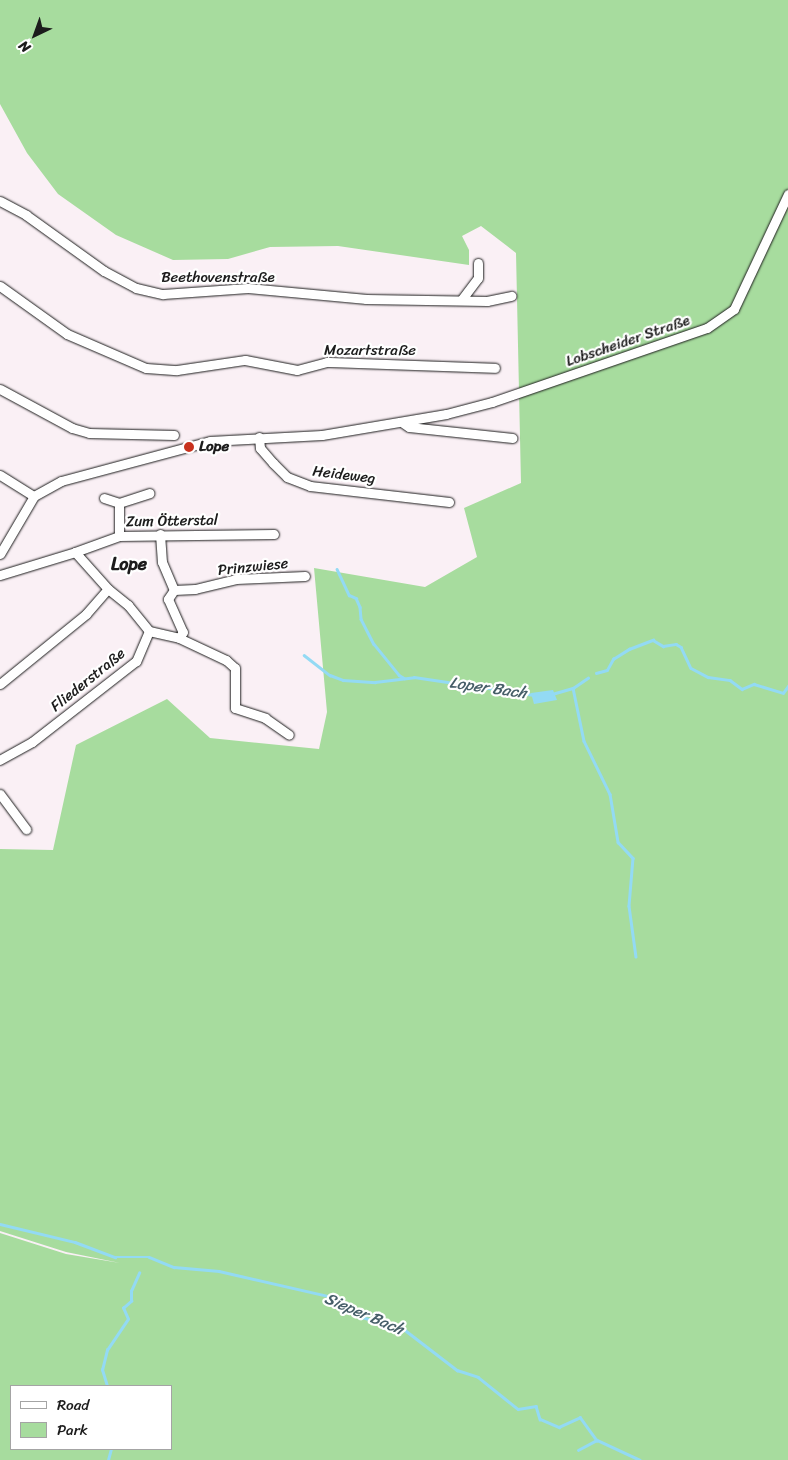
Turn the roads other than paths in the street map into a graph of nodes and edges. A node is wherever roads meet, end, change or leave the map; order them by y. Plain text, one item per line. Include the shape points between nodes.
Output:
1 (788, 194) edge
2 (0, 200) edge
3 (478, 263) dead end
4 (0, 286) edge
5 (511, 296) dead end
6 (462, 299) junction
7 (495, 368) dead end
8 (0, 389) edge
9 (403, 423) junction
10 (174, 436) dead end
11 (259, 437) junction
12 (512, 438) dead end
13 (0, 475) edge
14 (149, 493) dead end
15 (34, 496) junction
16 (104, 498) dead end
17 (449, 502) dead end
18 (119, 503) junction
19 (160, 534) junction
20 (274, 534) dead end
21 (119, 536) junction
22 (74, 552) junction
23 (0, 554) edge
24 (0, 575) edge
25 (305, 576) dead end
26 (108, 589) junction
27 (174, 590) junction
28 (149, 631) junction
29 (179, 638) junction
30 (0, 684) edge
31 (289, 734) dead end
32 (0, 760) edge
33 (0, 794) edge
34 (26, 829) dead end

1 - 9 street, Lobscheider Straße via 734,310 725,318 630,357 492,402
2 - 6 street, Beethovenstraße via 104,271 136,288 163,294 248,288 366,299
3 - 6 street via 478,278
4 - 7 street, Mozartstraße via 67,334 146,368 177,370 245,360 296,370 327,362
5 - 6 street, Beethovenstraße via 487,301
8 - 10 street via 72,428 89,433
9 - 11 street, Lobscheider Straße via 322,435
9 - 12 street, Lobscheider Straße via 409,427
11 - 15 street, Lobscheider Straße via 210,441 61,481
11 - 17 street, Heideweg via 260,448 272,463 287,477 310,486
13 - 15 street
14 - 18 street
15 - 23 street
16 - 18 street
18 - 21 street
19 - 20 street, Zum Ötterstal
19 - 21 street, Zum Ötterstal
19 - 27 street via 162,562
21 - 22 street, Zum Ötterstal
22 - 24 street
22 - 26 street
25 - 27 street, Prinzwiese via 236,580
26 - 28 street via 128,604
26 - 30 street via 86,614
27 - 29 street via 168,599 182,632
28 - 29 street
28 - 32 street, Fliederstraße via 136,661 32,742
29 - 31 street via 226,660 235,668 236,708 265,718
33 - 34 street

